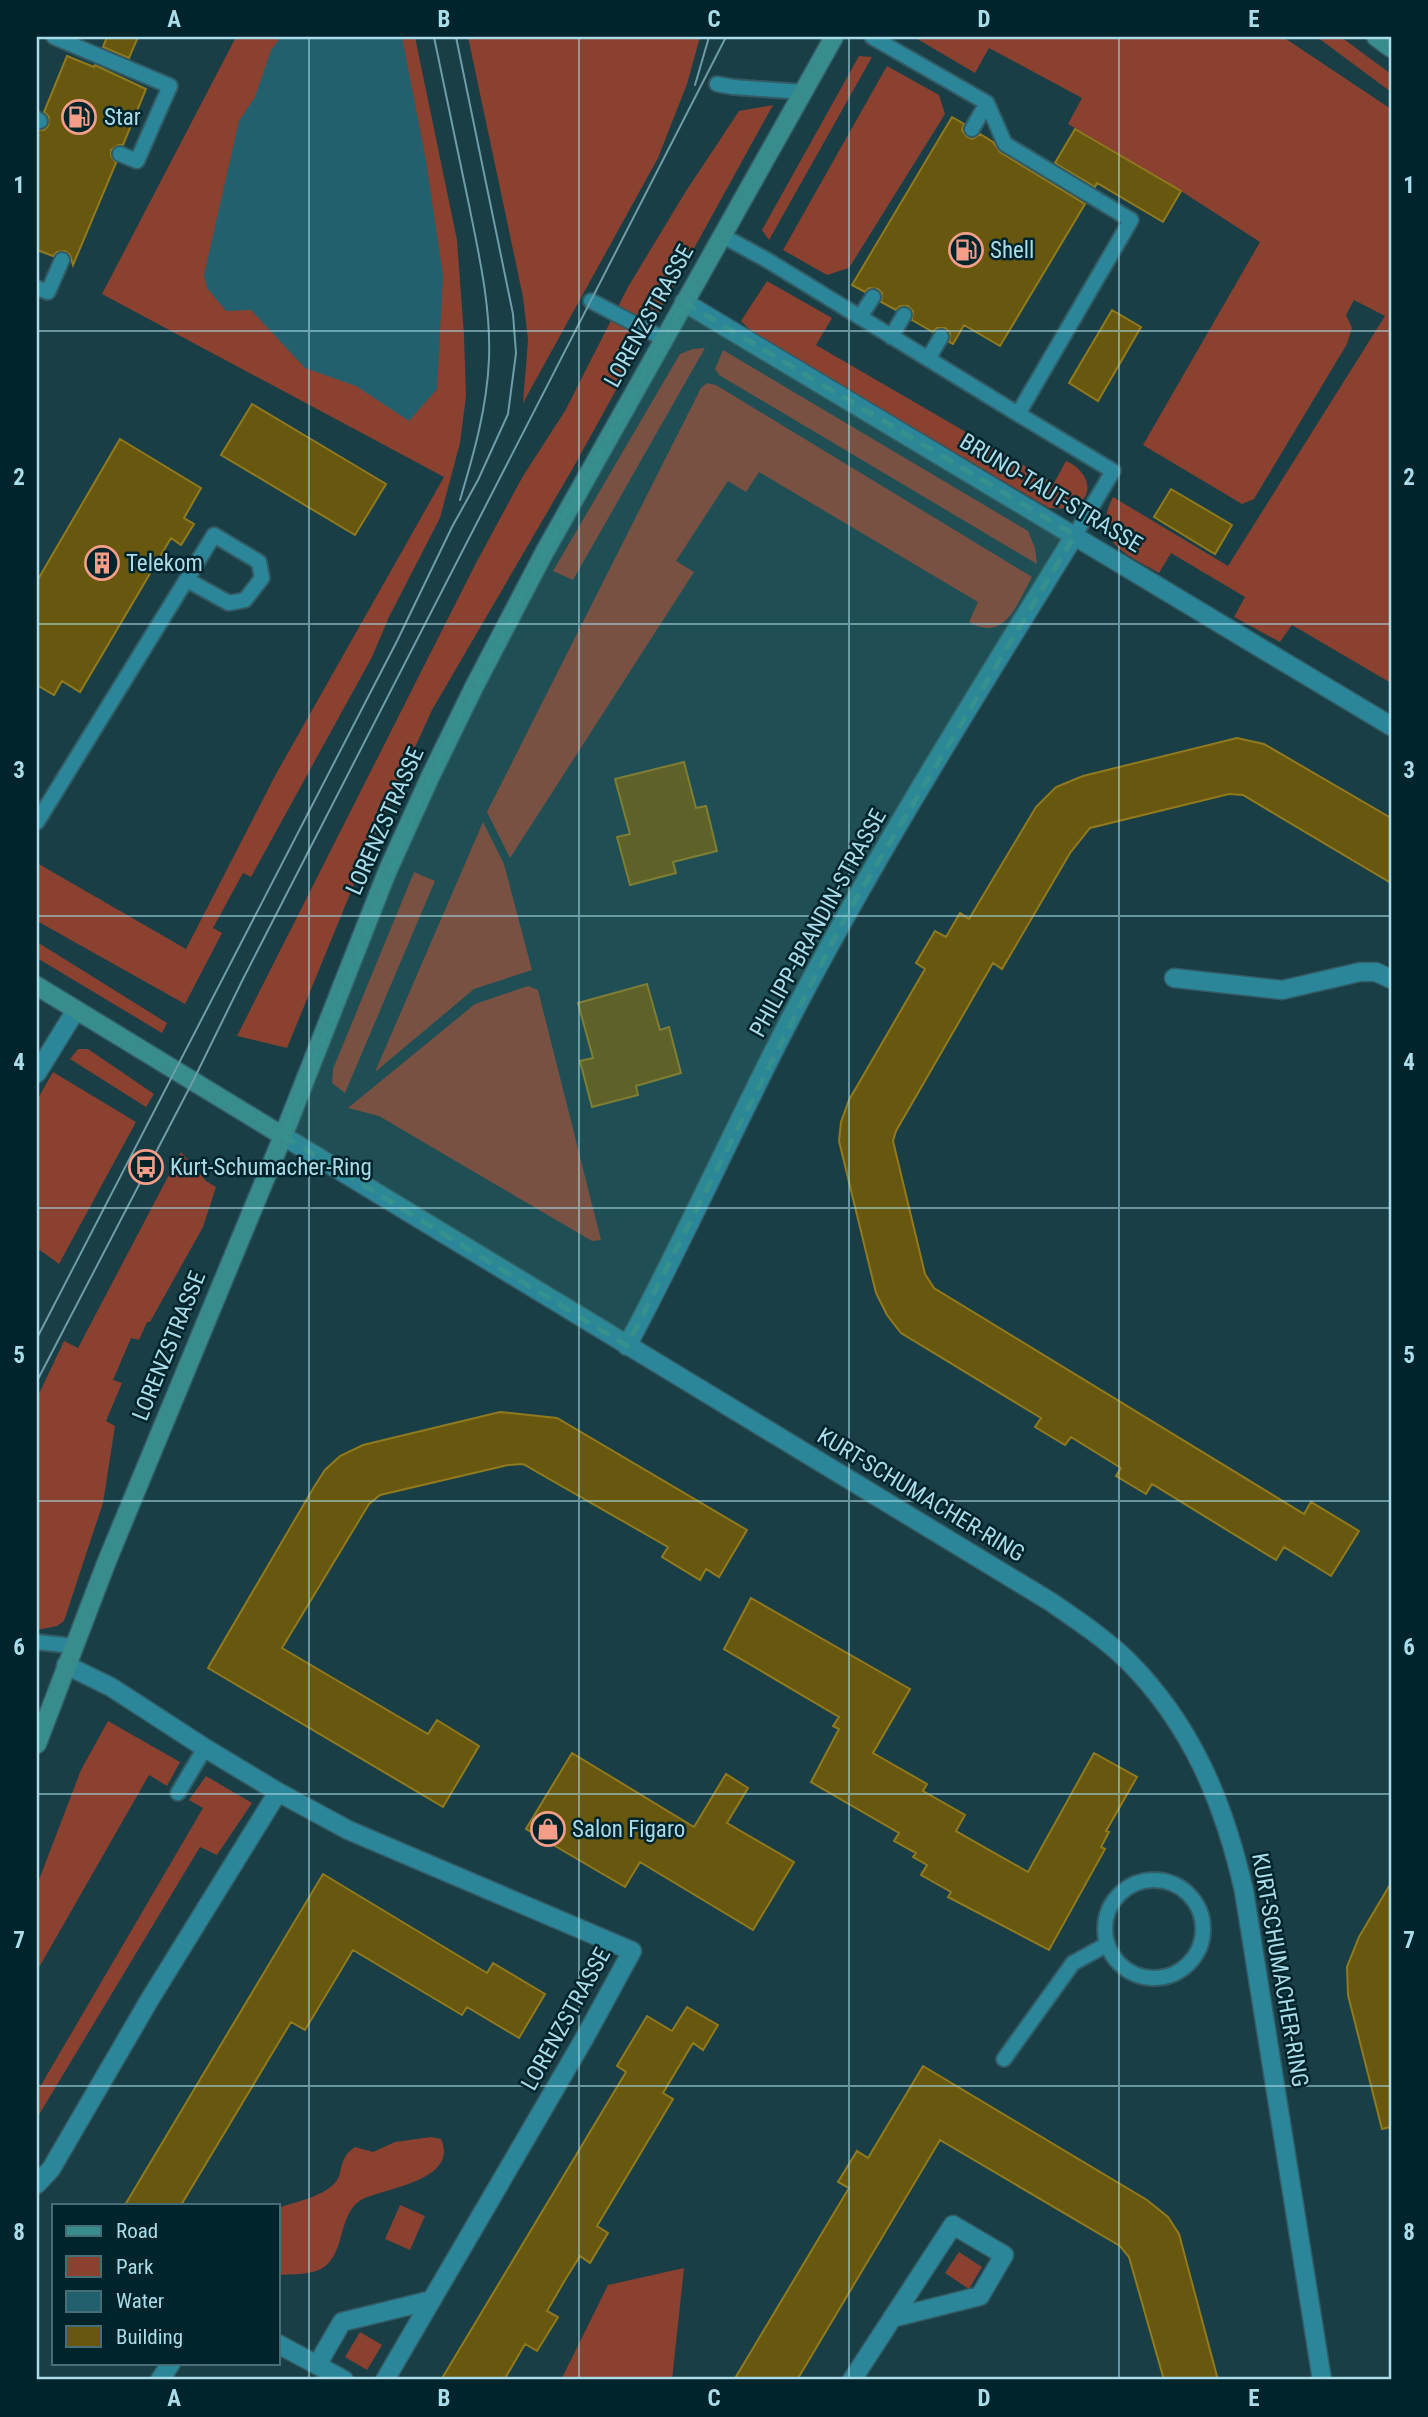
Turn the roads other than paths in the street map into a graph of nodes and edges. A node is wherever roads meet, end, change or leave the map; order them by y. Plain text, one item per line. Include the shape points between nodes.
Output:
1 (54, 37) edge
2 (834, 37) edge
3 (872, 37) edge
4 (1376, 37) edge
5 (1391, 48) edge
6 (717, 84) dead end
7 (803, 92) junction
8 (987, 103) junction
9 (972, 129) dead end
10 (120, 154) dead end
11 (723, 236) junction
12 (62, 260) dead end
13 (37, 288) edge
14 (873, 297) dead end
15 (591, 301) dead end
16 (684, 302) junction
17 (904, 315) dead end
18 (860, 317) junction
19 (891, 337) junction
20 (941, 337) dead end
21 (664, 339) junction
22 (928, 359) junction
23 (1018, 414) junction
24 (1074, 535) junction
25 (187, 580) junction
26 (1391, 726) edge
27 (37, 822) edge
28 (1174, 978) dead end
29 (1391, 979) edge
30 (37, 986) edge
31 (76, 1010) junction
32 (37, 1073) edge
33 (283, 1136) junction
34 (627, 1346) junction
35 (37, 1642) edge
36 (73, 1646) junction
37 (66, 1665) junction
38 (37, 1744) edge
39 (205, 1748) junction
40 (278, 1792) junction
41 (178, 1793) dead end
42 (1106, 1945) junction
43 (1004, 2059) dead end
44 (37, 2184) edge
45 (432, 2300) junction
46 (892, 2318) junction
47 (280, 2345) edge
48 (170, 2364) edge
49 (317, 2365) junction
50 (160, 2380) edge
51 (344, 2380) edge
52 (385, 2380) edge
53 (852, 2380) edge
54 (1322, 2380) edge

1 - 10 lane via 170,86 138,161
2 - 7 street, LORENZSTRASSE
3 - 8 lane
4 - 5 street
6 - 7 lane
7 - 11 street, LORENZSTRASSE
8 - 9 lane
8 - 23 lane via 1004,146 1131,220
11 - 16 street, LORENZSTRASSE
11 - 18 lane
12 - 13 lane via 48,292
14 - 18 lane
15 - 21 lane
16 - 21 street, LORENZSTRASSE
16 - 24 street, BRUNO-TAUT-STRASSE
17 - 19 lane
18 - 19 lane
19 - 22 lane
20 - 22 lane
21 - 33 street, LORENZSTRASSE via 538,564 430,777 387,872
22 - 23 lane
23 - 24 lane via 1113,471
24 - 26 street, BRUNO-TAUT-STRASSE
24 - 34 street, PHILIPP-BRANDIN-STRASSE via 847,914
25 - 25 lane via 215,535 260,562 261,578 245,600 229,603
25 - 27 lane
28 - 29 street via 1282,990 1360,972 1376,972
30 - 31 street, KURT-SCHUMACHER-RING
31 - 32 street
31 - 33 street, KURT-SCHUMACHER-RING
33 - 34 street, KURT-SCHUMACHER-RING
33 - 36 street, LORENZSTRASSE
34 - 54 street, KURT-SCHUMACHER-RING via 1051,1602 1127,1660 1176,1720 1221,1808 1244,1891
35 - 36 lane
36 - 37 street, LORENZSTRASSE
37 - 38 street, LORENZSTRASSE
37 - 39 street, LORENZSTRASSE via 111,1687
39 - 40 street, LORENZSTRASSE
39 - 41 lane
40 - 44 street via 51,2168
40 - 45 street, LORENZSTRASSE via 348,1830 632,1951
42 - 42 lane via 1116,1961 1130,1971 1164,1976 1179,1970 1192,1962 1200,1949 1197,1905 1190,1893 1168,1881 1137,1884 1124,1891 1108,1913
42 - 43 lane via 1073,1963
45 - 49 street via 342,2322
45 - 52 street, LORENZSTRASSE
46 - 46 street via 980,2296 1004,2255 953,2225
46 - 53 street
47 - 49 street
48 - 50 street
49 - 51 street

